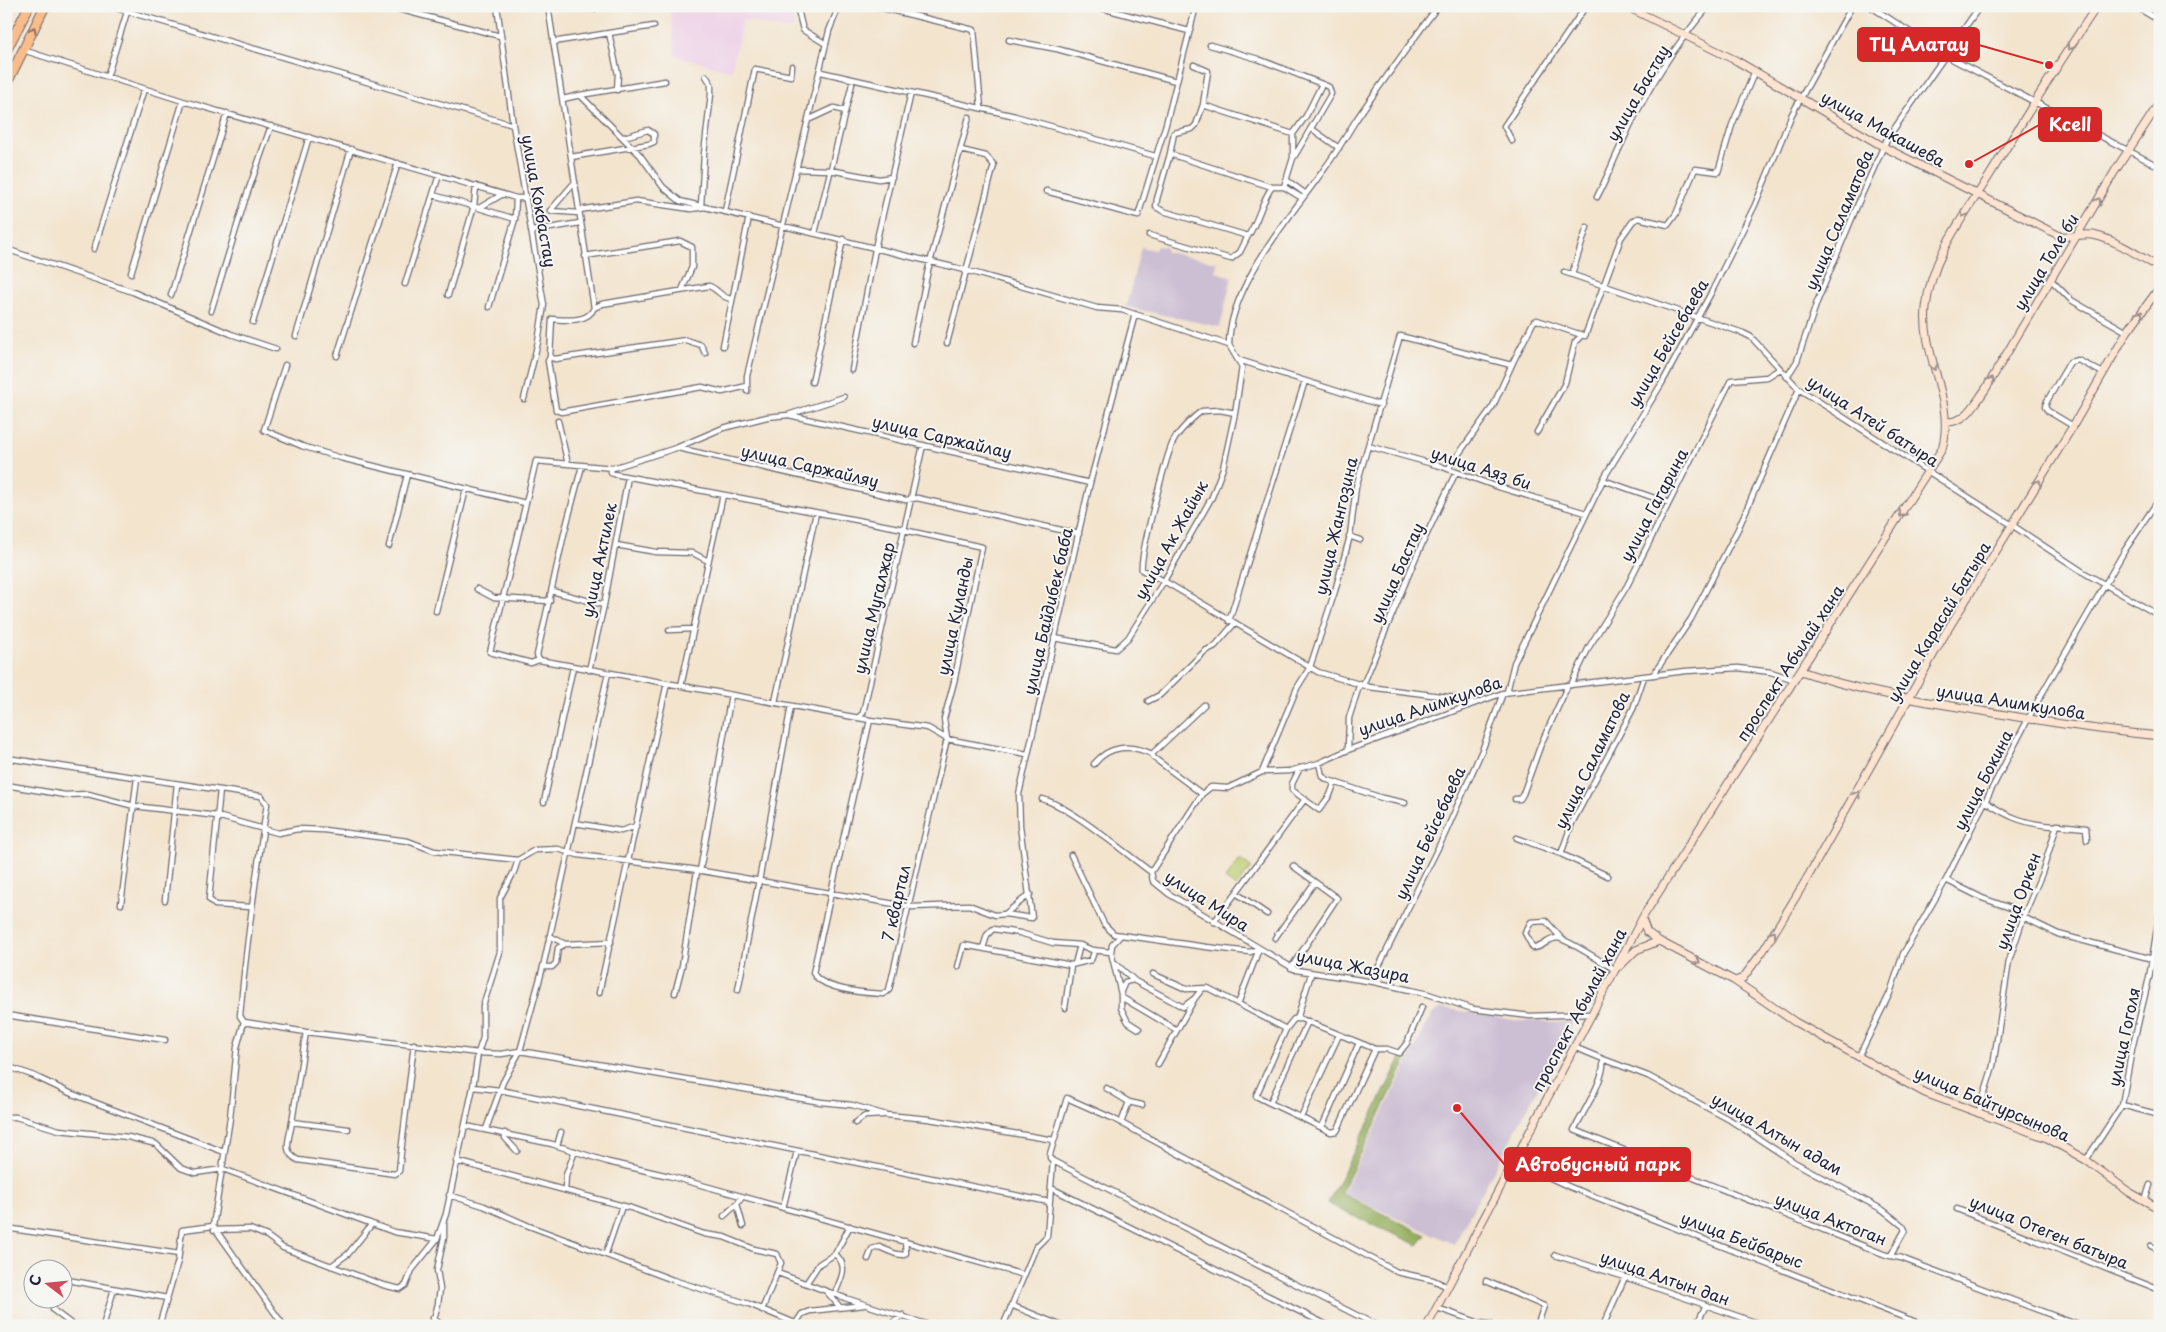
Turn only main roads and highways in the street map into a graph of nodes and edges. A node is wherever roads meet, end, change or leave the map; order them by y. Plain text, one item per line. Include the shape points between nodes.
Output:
1 (29, 6) edge
2 (45, 6) edge
3 (1626, 6) edge
4 (2097, 6) edge
5 (6, 51) edge
6 (6, 85) edge
7 (2160, 102) edge
8 (1977, 195) junction
9 (2076, 237) junction
10 (2160, 268) edge
11 (2160, 287) edge
12 (1946, 422) junction
13 (1801, 671) junction
14 (1908, 699) junction
15 (2160, 736) edge
16 (1642, 919) junction
17 (1659, 941) junction
18 (1615, 971) junction
19 (1746, 974) junction
20 (1735, 981) junction
21 (1746, 989) junction
22 (2160, 1209) edge
23 (1427, 1326) edge

1 - 5 highway
6 -> 2 highway
3 - 8 main road, улица Макашева via 1755,71 1884,147
4 -> 8 main road, проспект Абылай хана
9 -> 7 main road, улица Толе би
8 - 9 main road, улица Макашева via 2058,235
8 -> 12 main road, проспект Абылай хана via 1944,247 1930,285 1926,308 1926,336
9 - 10 main road, улица Макашева via 2092,235 2108,240
12 -> 9 main road, улица Толе би via 1957,423 1985,390
14 -> 11 main road, улица Карасай Батыра via 2127,332
12 -> 13 main road, проспект Абылай хана via 1942,449
13 - 14 main road, улица Алимкулова via 1859,689
13 - 16 main road, проспект Абылай хана
14 - 15 main road, улица Алимкулова
19 -> 14 main road, улица Карасай Батыра via 1763,952 1849,808
16 - 17 main road via 1647,932
16 - 18 main road, проспект Абылай хана
17 - 18 main road via 1636,950
17 -> 20 main road, улица Байтурсынова
18 - 23 main road, проспект Абылай хана
19 - 20 main road, улица Карасай Батыра
19 - 21 main road
20 - 21 main road, улица Байтурсынова
21 - 22 main road, улица Байтурсынова via 1795,1022 1925,1093 2047,1138

